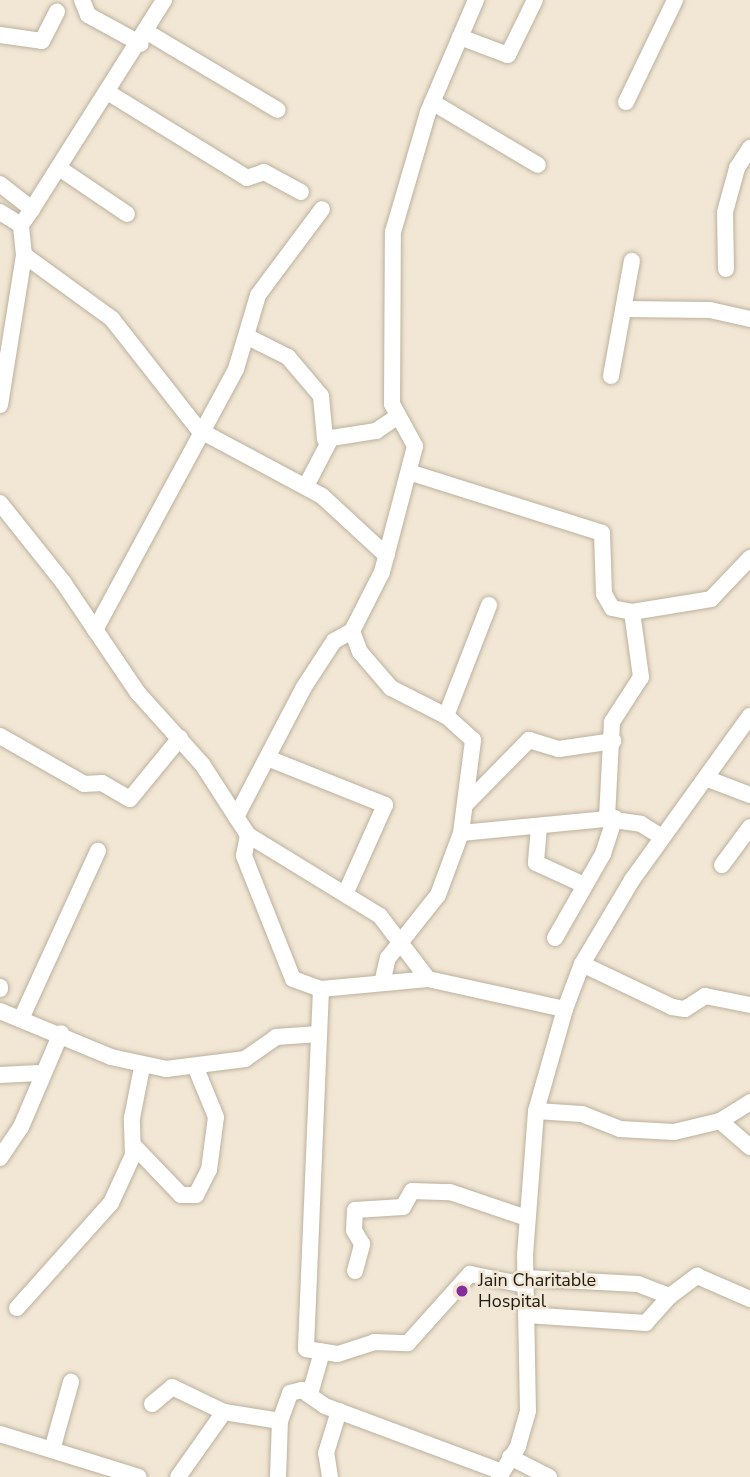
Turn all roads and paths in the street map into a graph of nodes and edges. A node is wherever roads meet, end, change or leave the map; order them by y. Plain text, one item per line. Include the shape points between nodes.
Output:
1 (82, 0) edge
2 (164, 0) edge
3 (476, 0) edge
4 (535, 0) edge
5 (675, 0) edge
6 (57, 12) dead end
7 (0, 35) edge
8 (460, 37) junction
9 (144, 38) junction
10 (108, 93) junction
11 (432, 102) junction
12 (625, 102) dead end
13 (278, 110) dead end
14 (750, 148) edge
15 (538, 165) dead end
16 (60, 168) junction
17 (0, 184) edge
18 (301, 192) dead end
19 (32, 209) junction
20 (322, 209) dead end
21 (0, 212) edge
22 (127, 214) dead end
23 (21, 225) junction
24 (24, 255) junction
25 (632, 261) dead end
26 (726, 269) dead end
27 (625, 309) junction
28 (750, 319) edge
29 (248, 337) junction
30 (611, 376) dead end
31 (0, 405) edge
32 (395, 418) junction
33 (199, 430) junction
34 (330, 440) junction
35 (412, 473) junction
36 (306, 486) junction
37 (0, 503) edge
38 (387, 556) junction
39 (750, 558) edge
40 (489, 605) dead end
41 (632, 612) junction
42 (95, 630) junction
43 (352, 631) junction
44 (446, 716) junction
45 (750, 716) edge
46 (0, 736) edge
47 (180, 738) junction
48 (613, 741) junction
49 (270, 759) junction
50 (708, 779) junction
51 (750, 795) edge
52 (466, 804) junction
53 (236, 817) junction
54 (611, 818) junction
55 (539, 827) junction
56 (750, 827) edge
57 (461, 833) junction
58 (248, 835) junction
59 (662, 837) junction
60 (98, 851) dead end
61 (722, 865) dead end
62 (584, 884) junction
63 (346, 892) junction
64 (555, 938) dead end
65 (405, 942) junction
66 (582, 964) junction
67 (383, 979) junction
68 (428, 979) junction
69 (321, 989) junction
70 (750, 1005) edge
71 (565, 1009) junction
72 (0, 1012) edge
73 (21, 1019) junction
74 (61, 1033) junction
75 (319, 1034) junction
76 (195, 1066) junction
77 (142, 1067) junction
78 (39, 1073) junction
79 (0, 1075) edge
80 (750, 1102) edge
81 (536, 1111) junction
82 (720, 1121) junction
83 (135, 1147) junction
84 (750, 1147) edge
85 (0, 1158) edge
86 (527, 1218) junction
87 (355, 1271) dead end
88 (525, 1282) junction
89 (670, 1296) junction
90 (750, 1299) edge
91 (18, 1308) dead end
92 (526, 1315) junction
93 (322, 1352) junction
94 (71, 1382) dead end
95 (310, 1394) junction
96 (152, 1404) dead end
97 (339, 1411) junction
98 (224, 1412) junction
99 (280, 1421) junction
100 (0, 1434) edge
101 (52, 1450) junction
102 (504, 1469) edge
103 (139, 1477) edge
104 (178, 1477) edge
105 (278, 1477) edge
106 (330, 1477) edge
107 (549, 1477) edge

1 - 9 street via 88,15
2 - 9 street
3 - 8 street
4 - 8 street via 508,55
5 - 12 street
6 - 7 street via 42,41
8 - 11 street
9 - 10 street
9 - 13 street
10 - 16 street
10 - 18 street via 247,178 264,172
11 - 15 street
11 - 32 street via 393,232
14 - 26 street via 737,168 725,212
16 - 19 street
16 - 22 street
17 - 19 street
19 - 23 street
20 - 29 street via 258,295
21 - 23 street
23 - 24 street
24 - 31 street
24 - 33 street via 112,319
25 - 27 street
27 - 28 street via 710,310
27 - 30 street
29 - 33 street
29 - 34 street via 288,357 321,396 321,435
32 - 34 street via 376,431
32 - 35 street via 414,436
33 - 36 street
33 - 42 street via 130,575
34 - 36 street
35 - 38 street
35 - 41 street via 603,533 608,606
36 - 38 street
37 - 42 street
38 - 43 street
39 - 41 street via 711,599
40 - 44 street
41 - 48 street via 641,677 636,693 614,716
42 - 47 street via 138,693
43 - 44 street via 360,652 391,688
43 - 49 street via 341,633 326,652
44 - 52 street via 473,740
45 - 50 street
46 - 47 street via 84,784 102,783 130,799
47 - 53 street
48 - 52 street via 559,749 529,740
48 - 54 street
49 - 53 street
49 - 63 street via 385,805
50 - 51 street
50 - 59 street
52 - 57 street
53 - 58 street
54 - 55 street
54 - 59 street
54 - 62 street via 604,854
55 - 57 street
55 - 62 street via 536,863
56 - 61 street
57 - 65 street via 438,895
58 - 63 street
58 - 69 street via 243,852 293,979
59 - 66 street
60 - 73 street
62 - 64 street
63 - 65 street
65 - 67 street via 388,958
65 - 68 street
66 - 70 street via 672,1007 685,1009 705,996
66 - 71 street
67 - 68 street
67 - 69 street
68 - 71 street
69 - 75 street
71 - 81 street
72 - 73 street
73 - 74 street
74 - 77 street
74 - 78 street
75 - 76 street via 276,1037 254,1056
75 - 93 street via 305,1342 310,1351
76 - 77 street
76 - 83 street via 216,1117 209,1170 196,1195 181,1195
77 - 83 street via 132,1118
78 - 79 street
78 - 85 street via 21,1127
80 - 82 street
81 - 82 street via 582,1114 638,1130 693,1130
81 - 86 street
82 - 84 street
83 - 91 street via 111,1203
86 - 87 street via 450,1192 412,1191 403,1207 355,1210 354,1230 362,1244
86 - 88 street
88 - 89 street via 638,1284
88 - 92 street
88 - 93 street via 470,1274 408,1343 373,1342 354,1353
89 - 90 street via 697,1276
89 - 92 street via 646,1323
92 - 102 street via 528,1411
93 - 95 street
94 - 101 street
95 - 97 street
95 - 99 street via 290,1393
96 - 98 street via 172,1387
97 - 102 street
97 - 106 street via 326,1453
98 - 99 street
98 - 104 street
99 - 105 street
100 - 101 street
101 - 103 street
102 - 107 street

